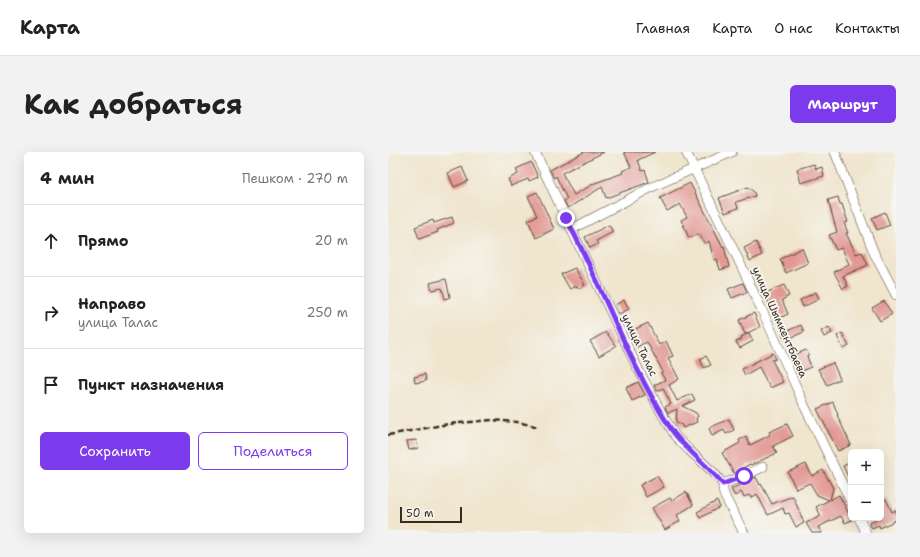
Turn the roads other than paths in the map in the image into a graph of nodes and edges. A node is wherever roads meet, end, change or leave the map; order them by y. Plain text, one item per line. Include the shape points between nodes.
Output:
1 (535, 152) edge
2 (686, 152) edge
3 (732, 152) edge
4 (834, 152) edge
5 (694, 169) junction
6 (572, 229) junction
7 (896, 295) edge
8 (763, 467) dead end
9 (723, 484) junction
10 (848, 496) edge
11 (860, 521) edge
12 (744, 533) edge
13 (866, 533) edge

1 - 6 street, улица Талас
2 - 5 street, улица Шымкентбаева
3 - 5 street
4 - 7 street via 874,253
5 - 6 street via 652,187
5 - 10 street, улица Шымкентбаева via 742,266 805,408
6 - 9 street, улица Талас via 662,414 676,437
8 - 9 street
9 - 12 street, улица Талас via 725,497
11 - 13 street

